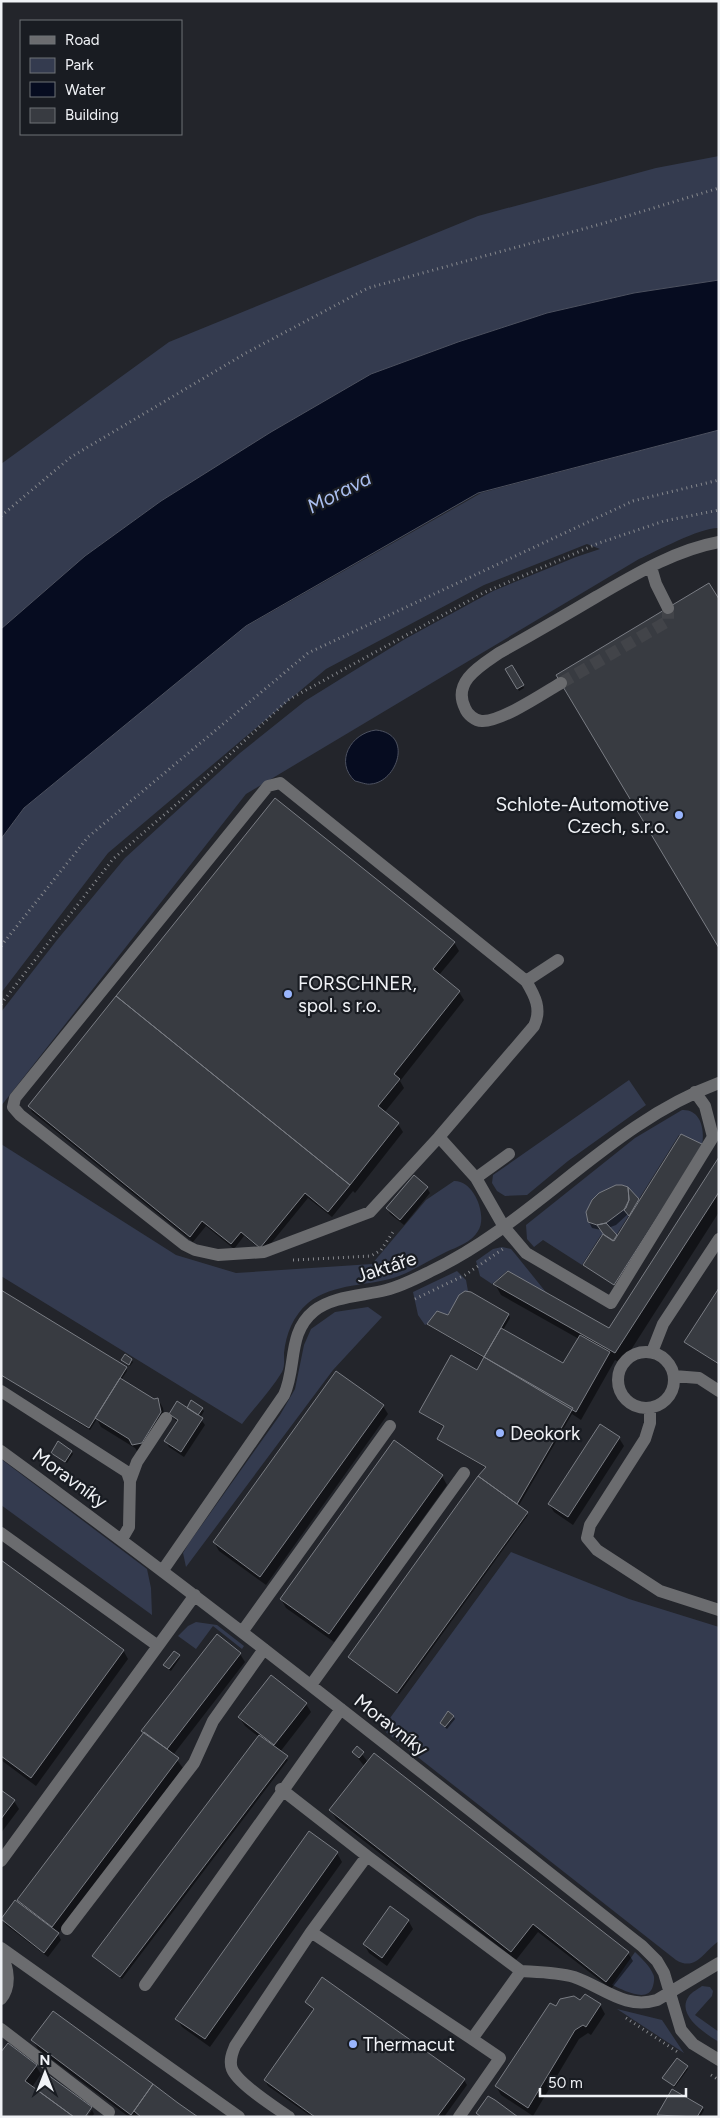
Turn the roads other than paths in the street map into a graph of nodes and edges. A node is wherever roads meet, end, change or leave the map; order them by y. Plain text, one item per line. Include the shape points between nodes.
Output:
1 (719, 542) edge
2 (651, 567) junction
3 (668, 608) dead end
4 (561, 683) tunnel mouth
5 (558, 960) dead end
6 (526, 981) junction
7 (719, 1083) edge
8 (695, 1092) junction
9 (439, 1137) junction
10 (509, 1154) dead end
11 (476, 1178) junction
12 (504, 1227) junction
13 (719, 1239) edge
14 (652, 1352) junction
15 (674, 1376) junction
16 (719, 1391) edge
17 (1, 1392) edge
18 (650, 1408) junction
19 (166, 1418) dead end
20 (390, 1426) dead end
21 (1, 1451) edge
22 (464, 1473) dead end
23 (130, 1481) junction
24 (1, 1533) edge
25 (122, 1538) junction
26 (163, 1570) junction
27 (195, 1595) junction
28 (719, 1610) edge
29 (242, 1632) junction
30 (158, 1646) junction
31 (264, 1649) junction
32 (312, 1685) junction
33 (340, 1709) junction
34 (281, 1789) junction
35 (367, 1856) junction
36 (1, 1861) edge
37 (67, 1929) dead end
38 (311, 1932) junction
39 (1, 1948) edge
40 (1, 1955) edge
41 (719, 1964) edge
42 (521, 1972) junction
43 (145, 1985) dead end
44 (669, 1993) junction
45 (1, 1999) edge
46 (1, 2029) edge
47 (472, 2039) junction
48 (719, 2060) edge
49 (109, 2112) dead end
50 (239, 2117) edge
51 (290, 2117) edge
52 (459, 2117) edge

1 - 2 street via 702,545
2 - 3 street
2 - 4 street via 479,667 464,681 461,700 466,712 482,721 514,710
5 - 6 street
6 - 9 street via 537,1005 534,1026
6 - 9 street via 280,783 268,786 15,1098 13,1106 20,1115 195,1250 218,1255 269,1250 370,1212
7 - 8 street, Jaktáře
8 - 12 street, Jaktáře via 644,1120 604,1148
8 - 12 street via 705,1106 713,1137 612,1303 526,1253
9 - 11 street
10 - 11 street
11 - 12 street
12 - 26 street, Jaktáře via 459,1258 409,1282 334,1301 306,1318 296,1338 284,1395
13 - 14 street via 663,1324
14 - 15 street via 668,1363
14 - 18 street via 634,1354 621,1366 618,1374 620,1392 626,1399 633,1405
15 - 16 street via 699,1378
15 - 18 street via 672,1391 666,1400
17 - 23 street via 123,1469
18 - 28 street via 645,1439 590,1524 587,1538 597,1550 660,1591
19 - 23 street via 137,1462
20 - 29 street
21 - 25 street, Moravníky
22 - 32 street
23 - 25 street via 129,1527
24 - 30 street
25 - 26 street, Moravníky
26 - 27 street, Moravníky
27 - 29 street, Moravníky
27 - 30 street
29 - 31 street, Moravníky
30 - 36 street
31 - 32 street, Moravníky
31 - 37 street via 213,1721 194,1763
32 - 33 street, Moravníky
33 - 34 street
33 - 44 street, Moravníky via 642,1946 660,1967
34 - 35 street
34 - 43 street
35 - 38 street
35 - 42 street
38 - 47 street
38 - 51 street via 230,2058 232,2069 248,2087
39 - 50 street
40 - 45 street via 8,1982
41 - 44 street
42 - 44 street via 552,1972 574,1977 630,2002 646,2004
42 - 47 street
44 - 48 street, Moravníky via 686,2036
46 - 49 street
47 - 52 street via 500,2058

